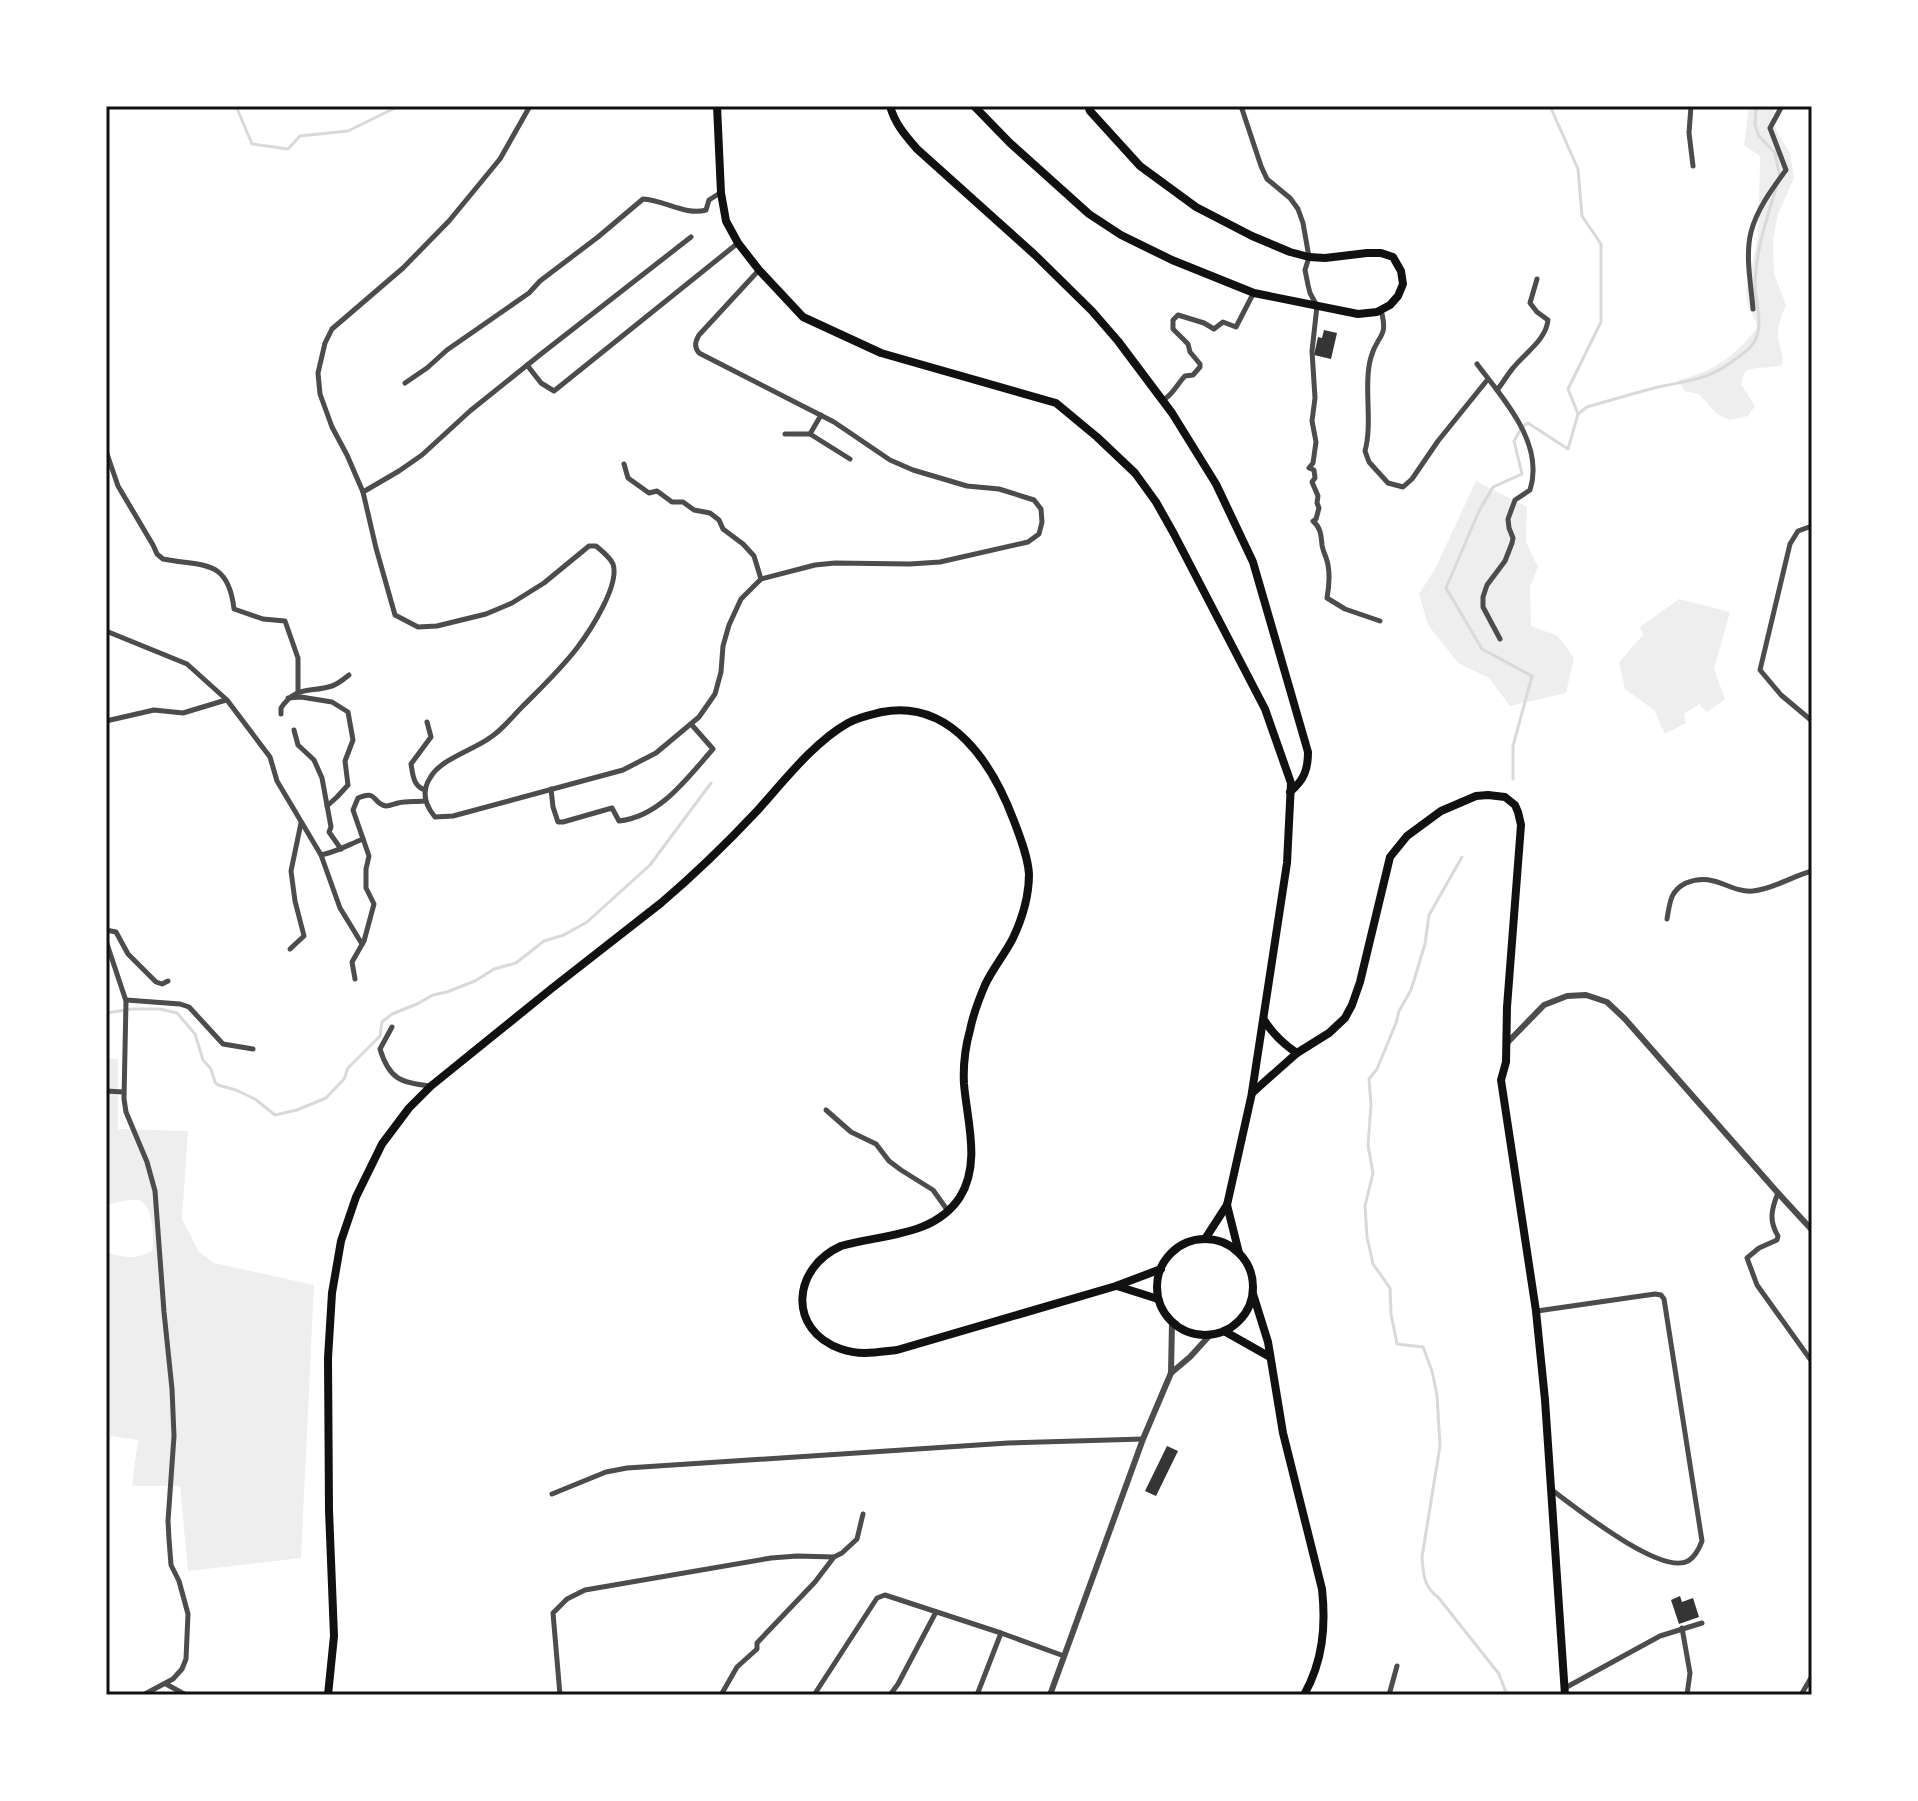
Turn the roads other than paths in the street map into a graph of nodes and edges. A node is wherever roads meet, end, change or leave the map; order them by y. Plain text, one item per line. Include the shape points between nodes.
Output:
1 (530, 106) edge
2 (717, 106) edge
3 (890, 106) edge
4 (974, 106) edge
5 (1088, 106) edge
6 (1241, 106) edge
7 (1691, 106) edge
8 (1782, 106) edge
9 (1693, 166) dead end
10 (721, 193) junction
11 (691, 237) dead end
12 (738, 243) junction
13 (1309, 257) junction
14 (759, 270) junction
15 (1537, 279) dead end
16 (1254, 293) junction
17 (1317, 306) junction
18 (1381, 309) junction
19 (1753, 309) dead end
20 (1477, 364) dead end
21 (527, 365) junction
22 (1488, 379) junction
23 (405, 383) dead end
24 (1497, 390) junction
25 (1163, 401) junction
26 (821, 415) junction
27 (785, 434) dead end
28 (810, 434) junction
29 (106, 451) edge
30 (850, 459) dead end
31 (624, 464) dead end
32 (363, 492) junction
33 (1812, 526) edge
34 (761, 579) junction
35 (1380, 621) dead end
36 (106, 631) edge
37 (1500, 639) dead end
38 (349, 675) dead end
39 (298, 692) junction
40 (288, 698) junction
41 (227, 700) junction
42 (281, 714) dead end
43 (106, 721) edge
44 (1812, 721) edge
45 (427, 722) dead end
46 (691, 724) junction
47 (294, 730) dead end
48 (551, 789) junction
49 (425, 790) junction
50 (1290, 792) junction
51 (424, 801) junction
52 (327, 806) junction
53 (302, 822) junction
54 (363, 839) junction
55 (341, 849) junction
56 (321, 855) junction
57 (1812, 871) edge
58 (1667, 919) dead end
59 (106, 930) edge
60 (106, 941) edge
61 (362, 944) junction
62 (290, 949) dead end
63 (108, 950) edge
64 (355, 979) dead end
65 (168, 981) dead end
66 (126, 1004) junction
67 (1263, 1020) junction
68 (392, 1027) dead end
69 (1507, 1043) junction
70 (253, 1049) dead end
71 (1297, 1053) junction
72 (431, 1086) junction
73 (106, 1091) edge
74 (123, 1092) junction
75 (1252, 1093) junction
76 (826, 1110) dead end
77 (1778, 1193) junction
78 (1227, 1205) junction
79 (948, 1212) junction
80 (1812, 1230) edge
81 (1205, 1239) junction
82 (1239, 1253) junction
83 (1161, 1269) junction
84 (1116, 1286) junction
85 (1253, 1294) junction
86 (1158, 1299) junction
87 (1536, 1311) junction
88 (1172, 1322) junction
89 (1224, 1331) junction
90 (1210, 1335) junction
91 (1270, 1357) junction
92 (1810, 1359) edge
93 (1171, 1373) junction
94 (1143, 1439) junction
95 (1552, 1490) junction
96 (552, 1494) dead end
97 (863, 1514) dead end
98 (834, 1557) junction
99 (936, 1612) junction
100 (1702, 1623) dead end
101 (1682, 1628) junction
102 (1001, 1633) junction
103 (1064, 1656) junction
104 (1397, 1666) dead end
105 (1812, 1676) edge
106 (166, 1683) junction
107 (1565, 1691) edge
108 (1308, 1694) edge
109 (143, 1695) edge
110 (186, 1695) edge
111 (328, 1695) edge
112 (560, 1695) edge
113 (721, 1695) edge
114 (814, 1695) edge
115 (890, 1695) edge
116 (977, 1695) edge
117 (1050, 1695) edge
118 (1389, 1695) edge
119 (1687, 1695) edge
120 (1801, 1695) edge

1 - 32 street via 500,159 449,221 332,329 325,343 318,373 320,394
2 - 10 main road
3 - 25 main road via 900,130 917,149 1092,311
4 - 16 main road via 1089,214 1172,260
5 - 13 main road via 1140,166 1196,207
6 - 13 street via 1267,179 1298,209
7 - 9 street
8 - 19 street via 1770,128 1786,170 1752,230
10 - 12 main road via 726,221
10 - 23 street via 699,212 643,199 529,293
11 - 21 street
12 - 14 main road
12 - 21 street via 554,391
13 - 17 street via 1305,270
13 - 18 main road via 1393,257 1403,284 1398,296
14 - 26 street via 699,335 696,349
14 - 50 main road via 803,317 881,353 1056,403 1135,473 1174,534 1265,709
15 - 24 street via 1530,303 1549,323
16 - 17 main road
16 - 25 street via 1236,327 1223,322 1214,329 1178,315 1173,320 1173,329 1200,367
17 - 18 main road via 1358,314
17 - 35 street via 1312,351 1316,442 1309,468 1314,470 1319,508 1313,521 1322,535 1328,565 1327,598
18 - 22 street via 1385,325 1371,356 1365,451 1388,483 1403,487 1412,479
20 - 22 street
21 - 32 street via 411,463
22 - 24 street
24 - 37 street via 1527,437 1532,483 1515,500 1508,519 1512,543 1483,597
25 - 50 main road via 1216,484 1259,579 1308,752 1305,776
26 - 28 street
26 - 34 street via 913,470 1034,500 1041,509 1039,534 1028,542 940,562 835,563
27 - 28 street
28 - 30 street
29 - 39 street via 118,486 157,554 210,566 224,575 234,609 285,621 298,658
31 - 34 street via 628,478 649,493 657,491 719,520 754,556
32 - 49 street via 395,615 418,627 486,614 512,603 589,546 596,546 614,566 603,606 578,647 492,737 441,765
33 - 44 street via 1798,531 1790,544 1760,670
34 - 46 street via 741,599 723,646 715,694
36 - 41 street via 187,664
38 - 39 street via 334,686
39 - 40 street
40 - 42 street
40 - 52 street via 332,702 348,712 353,740 345,761 348,785
41 - 43 street via 183,713 154,710
41 - 53 street via 270,757 277,781
45 - 49 street via 431,737 411,764 414,781
46 - 48 street via 641,762
46 - 48 street via 713,749 650,810 619,821 612,808 558,822
47 - 52 street via 298,745 314,760 322,778
48 - 51 street via 453,816 435,817
49 - 51 street
50 - 67 main road via 1287,863
51 - 54 street via 388,806 373,795 358,798 353,810
52 - 55 street via 329,832
53 - 56 street
53 - 62 street via 291,871 304,936
54 - 55 street
54 - 61 street via 369,856 366,888 374,904
55 - 56 street
56 - 61 street via 340,908
57 - 58 street via 1749,892 1696,879 1673,891
59 - 65 street via 116,932 128,954 156,982
60 - 63 street
61 - 64 street via 352,962
63 - 66 street
66 - 70 street via 189,1007 223,1044
66 - 74 street
67 - 71 main road
67 - 75 main road
68 - 72 street via 380,1049 389,1069 403,1082
69 - 71 main road via 1521,825 1515,805 1505,797 1488,795 1441,811 1407,836 1390,857 1352,1005 1329,1033
69 - 77 street via 1544,1005 1586,995 1607,1002
69 - 87 main road via 1501,1080
71 - 75 main road
72 - 79 main road via 688,880 833,733 862,716 916,711 944,721 979,755 1010,810 1029,871 1023,912 970,1028 964,1082 971,1162 961,1196
72 - 111 main road via 382,1144 356,1197 332,1293 327,1409 334,1636
73 - 74 street
74 - 106 street via 155,1191 172,1389 169,1539 171,1565 188,1614 186,1659
75 - 78 main road
76 - 79 street via 933,1190
77 - 80 street
77 - 92 street via 1771,1209 1777,1240 1747,1258 1757,1285
78 - 81 main road
78 - 82 main road
79 - 84 main road via 924,1227 860,1240 819,1260 803,1294 805,1315 815,1333 852,1352 897,1350
81 - 82 main road
81 - 83 main road via 1183,1245
82 - 85 main road via 1251,1271
83 - 84 main road
83 - 86 main road
84 - 86 main road
85 - 89 main road via 1243,1316
85 - 91 main road
86 - 88 main road
87 - 95 main road
87 - 95 street via 1655,1294 1664,1299 1702,1541 1699,1551 1678,1564 1662,1561 1624,1542
88 - 90 main road via 1182,1330
88 - 93 street
89 - 90 main road
89 - 91 main road
90 - 93 street
91 - 108 main road via 1325,1614
93 - 94 street
94 - 96 street via 627,1468
94 - 103 street
95 - 107 main road
97 - 98 street via 857,1539
98 - 112 street via 771,1558 585,1590 567,1599 553,1613
98 - 113 street via 737,1667
99 - 102 street
99 - 114 street via 881,1595
99 - 115 street
100 - 101 street
101 - 107 street via 1645,1643
101 - 119 street via 1690,1673
102 - 103 street
102 - 116 street
103 - 117 street
104 - 118 street
105 - 120 street
106 - 109 street
106 - 110 street

